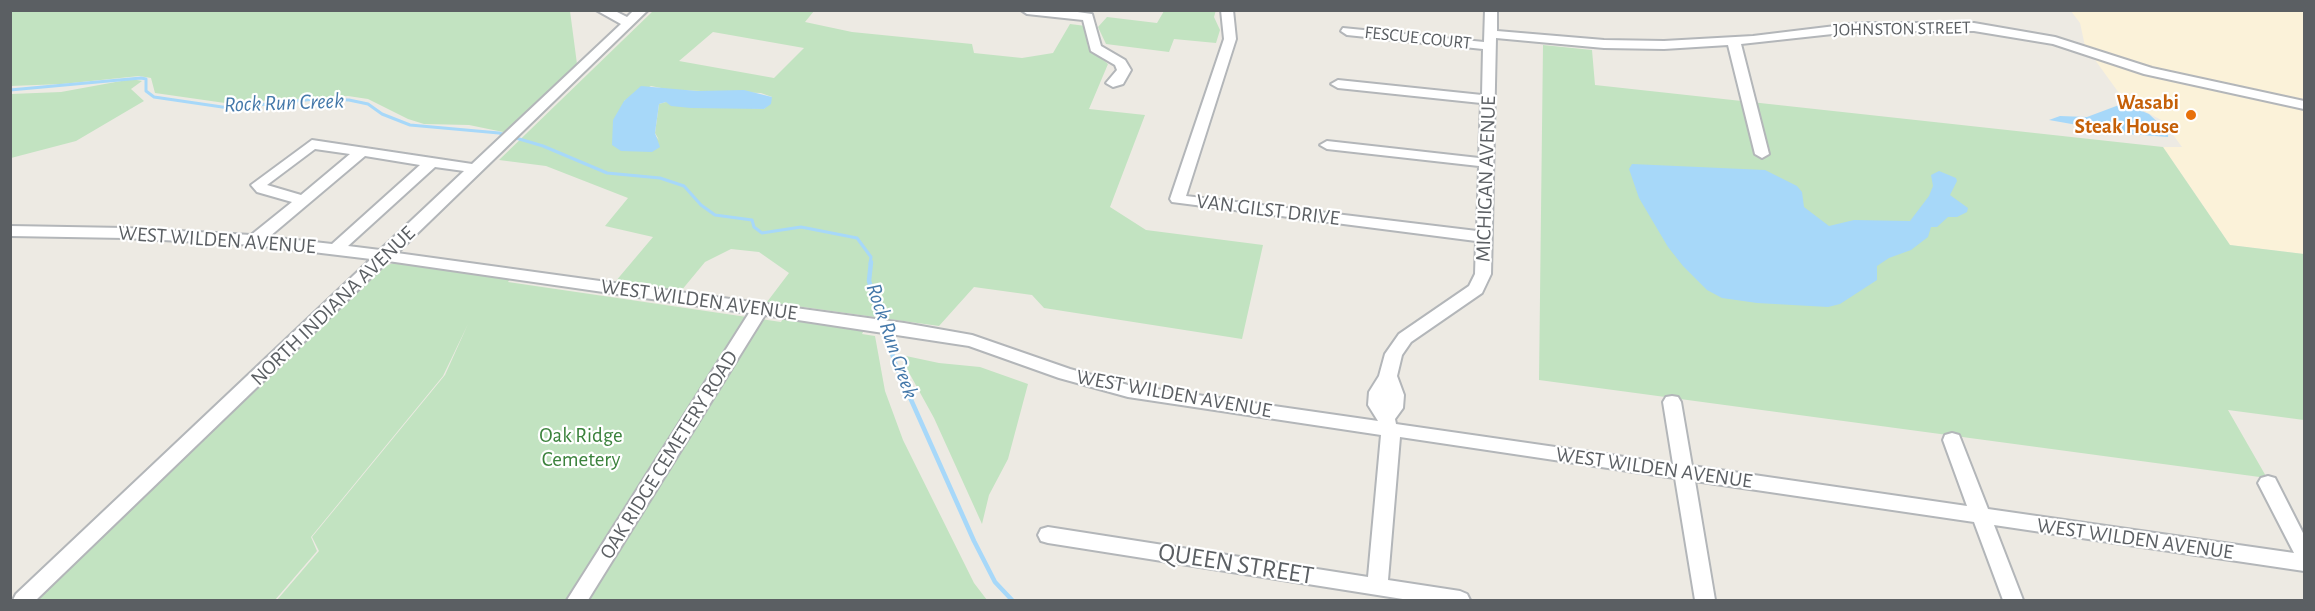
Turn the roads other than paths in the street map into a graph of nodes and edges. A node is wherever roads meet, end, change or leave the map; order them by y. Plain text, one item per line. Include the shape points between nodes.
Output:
1 (602, 10) edge
2 (642, 10) edge
3 (1027, 10) edge
4 (1227, 10) edge
5 (1491, 10) edge
6 (629, 23) junction
7 (1347, 31) dead end
8 (1490, 40) junction
9 (1734, 42) junction
10 (1113, 82) dead end
11 (1338, 84) dead end
12 (1489, 100) junction
13 (2304, 105) edge
14 (1328, 145) dead end
15 (363, 151) junction
16 (1762, 154) dead end
17 (432, 162) junction
18 (1487, 163) junction
19 (477, 169) junction
20 (304, 200) junction
21 (10, 231) edge
22 (1485, 237) junction
23 (255, 240) junction
24 (335, 249) junction
25 (386, 256) junction
26 (760, 309) junction
27 (1672, 402) dead end
28 (1387, 424) junction
29 (1952, 440) dead end
30 (1683, 472) junction
31 (2268, 483) dead end
32 (1980, 516) junction
33 (1048, 535) dead end
34 (2304, 554) edge
35 (2304, 563) edge
36 (1377, 587) junction
37 (24, 600) edge
38 (577, 600) edge
39 (1460, 600) edge
40 (1705, 600) edge
41 (2013, 600) edge

1 - 6 street
2 - 6 street, NORTH INDIANA AVENUE
3 - 10 street via 1088,17 1095,48 1120,63 1124,70 1118,81
4 - 22 street, VAN GILST DRIVE via 1230,39 1177,199
5 - 8 street, MICHIGAN AVENUE
6 - 19 street, NORTH INDIANA AVENUE
7 - 8 street, FESCUE COURT
8 - 9 street, JOHNSTON STREET via 1629,45
8 - 12 street, MICHIGAN AVENUE
9 - 13 street, JOHNSTON STREET via 1860,27 1974,27 2055,41 2148,71
9 - 16 street
11 - 12 street
12 - 18 street, MICHIGAN AVENUE
14 - 18 street
15 - 17 street
15 - 20 street
15 - 20 street via 312,144 258,185
17 - 19 street
17 - 24 street
18 - 22 street, MICHIGAN AVENUE
19 - 25 street, NORTH INDIANA AVENUE
20 - 23 street
21 - 23 street, WEST WILDEN AVENUE
22 - 28 street, MICHIGAN AVENUE via 1483,274 1476,289 1405,338 1394,354 1388,376 1395,394 1394,408
23 - 24 street, WEST WILDEN AVENUE
24 - 25 street, WEST WILDEN AVENUE
25 - 26 street, WEST WILDEN AVENUE
25 - 37 street, NORTH INDIANA AVENUE
26 - 28 street, WEST WILDEN AVENUE via 904,329 988,346 1105,386
26 - 38 street, OAK RIDGE CEMETERY ROAD
27 - 30 street
28 - 30 street, WEST WILDEN AVENUE
28 - 36 street, MICHIGAN AVENUE via 1391,440
29 - 32 street
30 - 32 street, WEST WILDEN AVENUE
30 - 40 street
31 - 34 street
32 - 35 street, WEST WILDEN AVENUE
32 - 41 street
33 - 36 street, QUEEN STREET
36 - 39 street, QUEEN STREET

